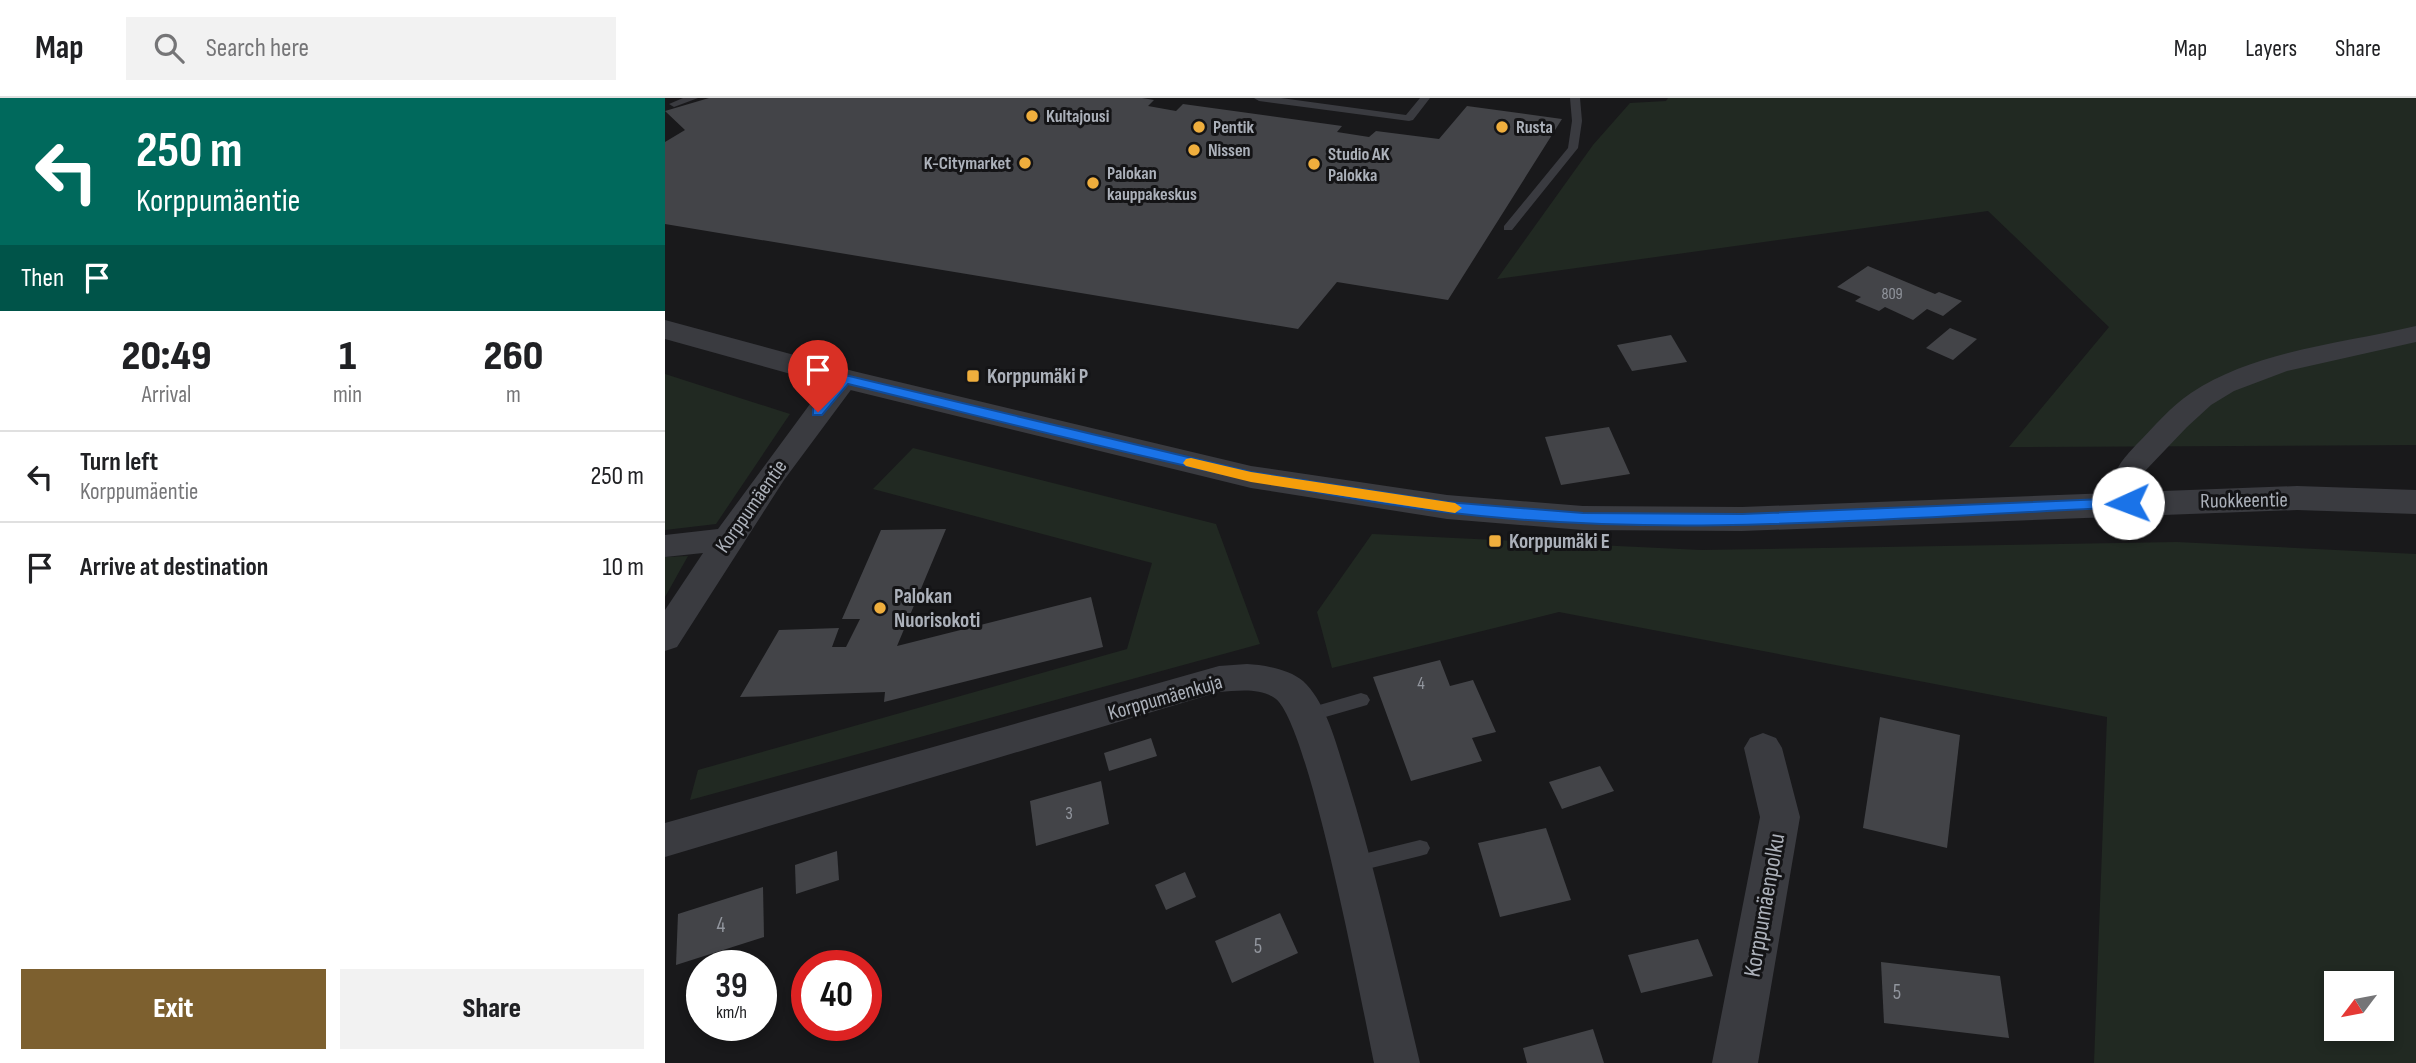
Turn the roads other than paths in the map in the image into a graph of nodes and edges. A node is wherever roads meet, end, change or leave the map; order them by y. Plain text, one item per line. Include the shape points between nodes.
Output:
1 (693, 98) edge
2 (1259, 98) edge
3 (1425, 98) edge
4 (1575, 98) edge
5 (674, 104) dead end
6 (1508, 228) dead end
7 (665, 329) edge
8 (2416, 334) edge
9 (845, 379) junction
10 (2416, 502) edge
11 (2128, 503) junction
12 (727, 539) junction
13 (665, 546) edge
14 (665, 638) edge
15 (1361, 700) dead end
16 (1308, 715) junction
17 (1763, 748) dead end
18 (665, 840) edge
19 (1420, 848) dead end
20 (1351, 864) junction
21 (1397, 1063) edge
22 (1735, 1063) edge

1 - 5 lane
2 - 3 lane via 1409,118
4 - 6 lane via 1573,148
7 - 9 street, Ruokkeentie
8 - 11 street via 2259,372 2200,400 2128,474 2124,483
9 - 11 street, Ruokkeentie via 1251,477 1447,507 1583,518 1742,519
9 - 12 street, Korppumäentie
10 - 11 street, Ruokkeentie via 2297,498
12 - 13 street
12 - 14 street, Korppumäentie
15 - 16 lane
16 - 18 street, Korppumäenkuja via 1292,691 1258,676 1219,679
16 - 20 street, Korppumäenkuja
17 - 22 street, Korppumäenpolku via 1780,817
19 - 20 lane
20 - 21 street, Korppumäenkuja

